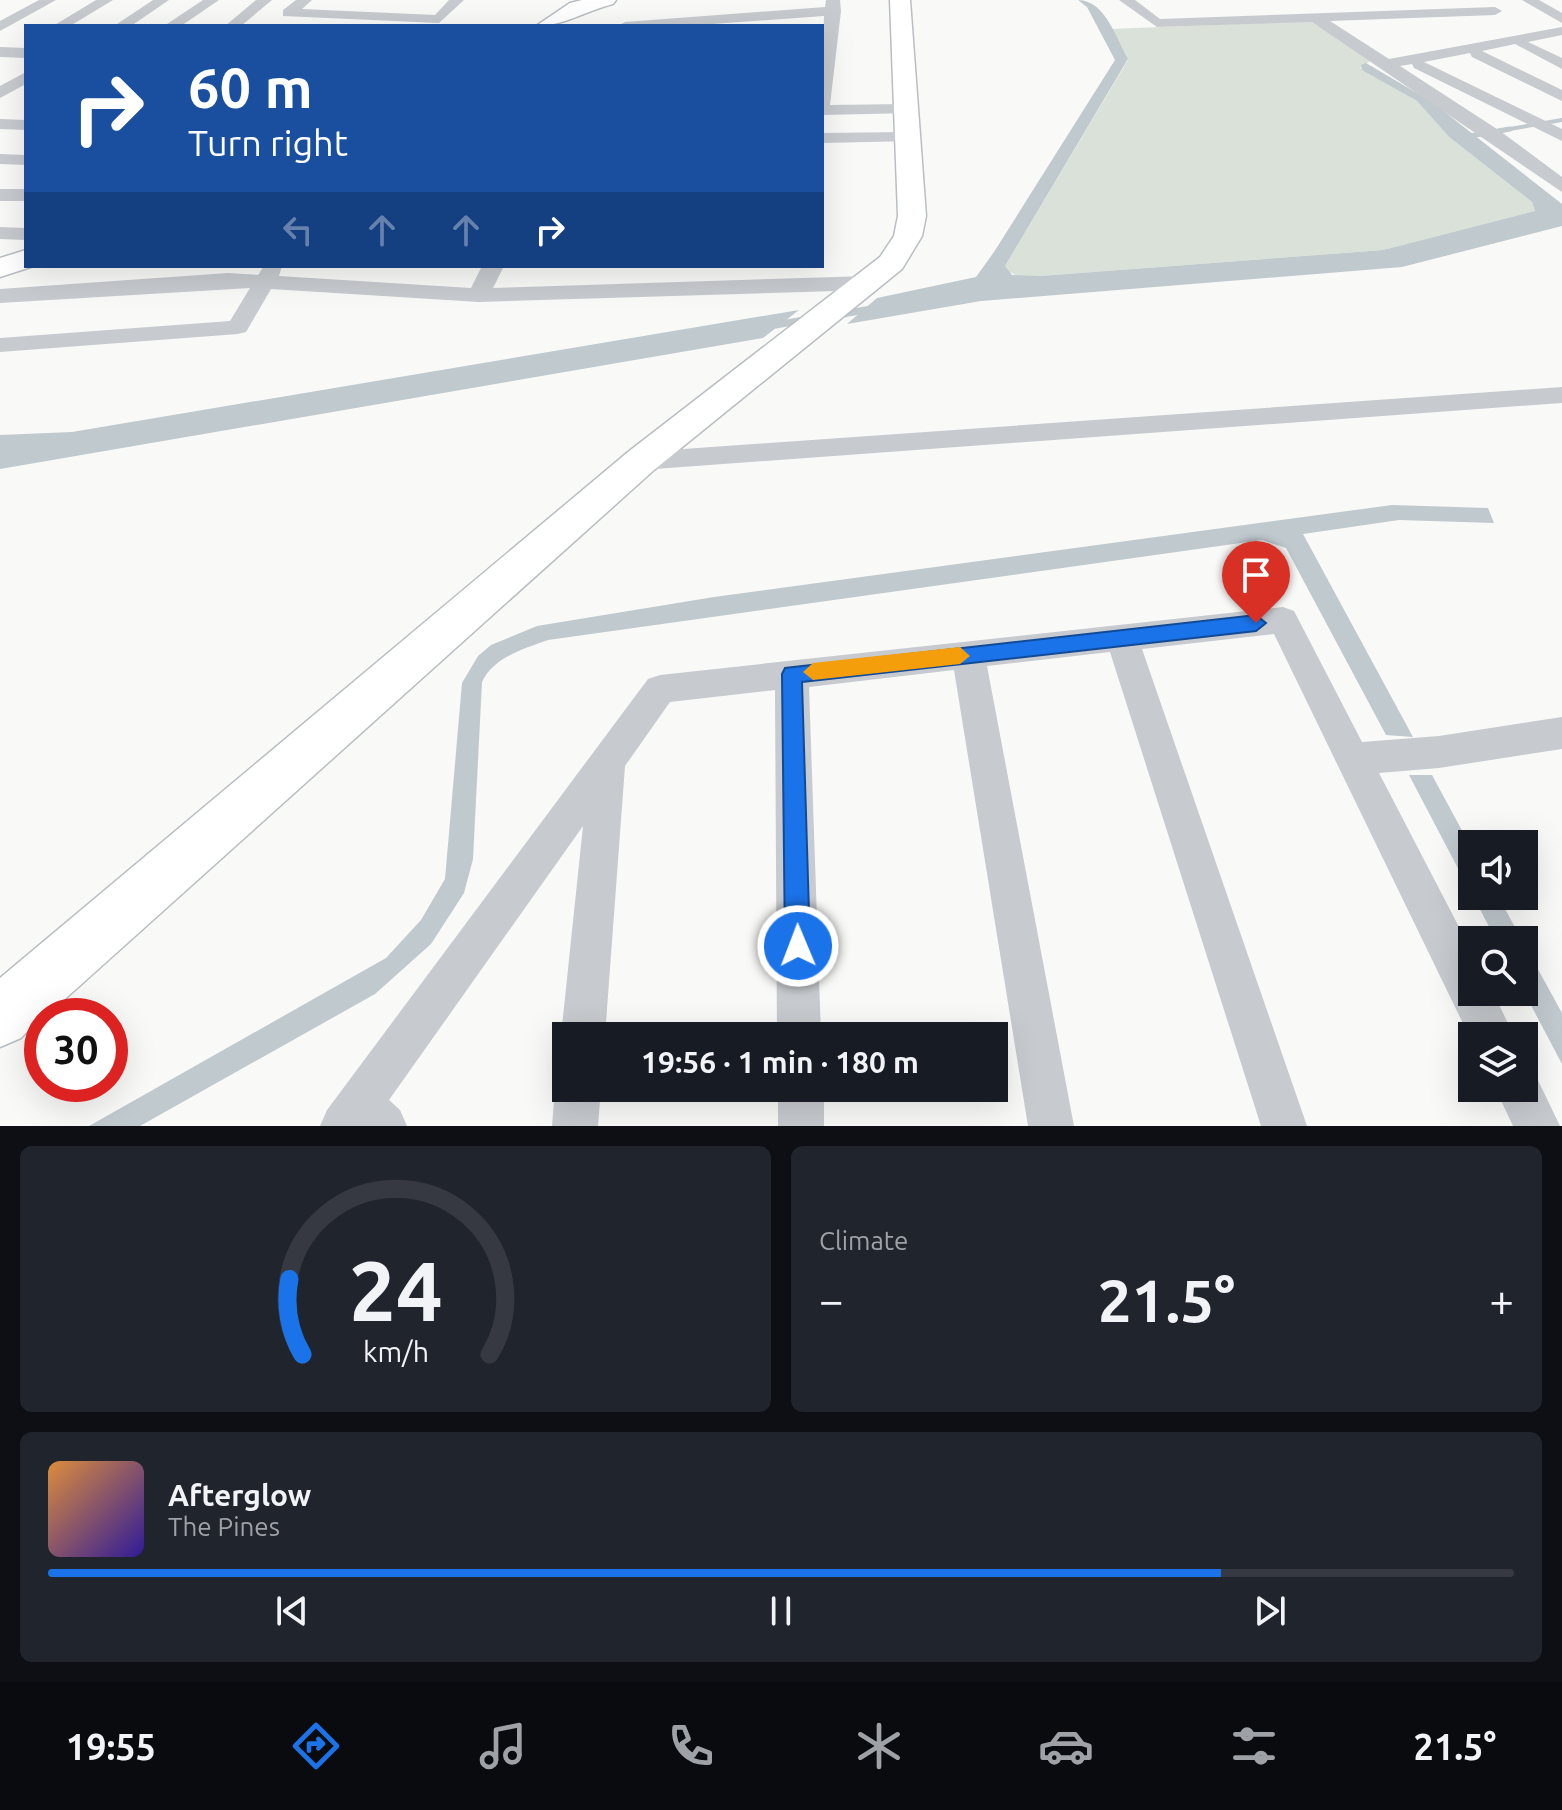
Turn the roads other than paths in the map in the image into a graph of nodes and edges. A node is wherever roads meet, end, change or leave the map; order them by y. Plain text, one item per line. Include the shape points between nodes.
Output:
1 (49, 0) edge
2 (106, 0) edge
3 (162, 0) edge
4 (212, 0) edge
5 (265, 0) edge
6 (305, 0) edge
7 (356, 0) edge
8 (403, 0) edge
9 (457, 0) edge
10 (606, 0) edge
11 (690, 0) edge
12 (759, 0) edge
13 (900, 0) edge
14 (1126, 0) edge
15 (1255, 0) edge
16 (1379, 0) edge
17 (1425, 0) edge
18 (1477, 0) edge
19 (1529, 0) edge
20 (834, 6) edge
21 (1315, 9) edge
22 (1442, 12) junction
23 (1401, 14) junction
24 (338, 15) junction
25 (384, 17) junction
26 (1507, 17) junction
27 (1277, 19) junction
28 (1562, 19) edge
29 (754, 21) edge
30 (64, 24) edge
31 (124, 24) edge
32 (174, 24) edge
33 (235, 24) edge
34 (549, 24) edge
35 (681, 24) edge
36 (0, 28) edge
37 (24, 30) edge
38 (1562, 31) edge
39 (1541, 35) junction
40 (1499, 43) junction
41 (1522, 45) dead end
42 (14, 52) edge
43 (1470, 52) junction
44 (0, 61) edge
45 (1388, 64) junction
46 (1562, 64) edge
47 (1419, 65) dead end
48 (24, 78) edge
49 (824, 90) edge
50 (0, 93) edge
51 (1562, 96) edge
52 (824, 107) edge
53 (906, 109) junction
54 (1562, 136) edge
55 (907, 137) junction
56 (824, 138) edge
57 (0, 159) edge
58 (24, 160) edge
59 (1562, 186) edge
60 (0, 195) edge
61 (24, 195) edge
62 (0, 233) edge
63 (24, 234) edge
64 (24, 260) edge
65 (0, 268) edge
66 (273, 268) edge
67 (492, 268) edge
68 (594, 268) edge
69 (312, 274) edge
70 (684, 277) edge
71 (587, 290) junction
72 (856, 292) junction
73 (479, 295) junction
74 (0, 296) edge
75 (0, 345) edge
76 (1562, 395) edge
77 (641, 461) junction
78 (1122, 638) junction
79 (968, 655) junction
80 (792, 674) junction
81 (1562, 733) edge
82 (1353, 759) junction
83 (607, 761) junction
84 (0, 1017) edge
85 (584, 1022) edge
86 (799, 1022) edge
87 (1485, 1022) edge
88 (577, 1102) edge
89 (801, 1102) edge
90 (1525, 1102) edge
91 (362, 1119) edge
92 (575, 1126) edge
93 (801, 1126) edge
94 (1051, 1126) edge
95 (1284, 1126) edge
96 (1537, 1126) edge

1 - 36 street
2 - 30 street
3 - 31 street
4 - 32 street
5 - 33 street
6 - 24 street via 288,13
7 - 24 street
8 - 25 street
9 - 25 street via 439,19
10 - 34 street via 577,7
11 - 35 street
12 - 29 street
13 - 53 street
14 - 27 street via 1157,23 1213,16
15 - 27 street
16 - 23 street
17 - 22 street
18 - 26 street
19 - 28 street
20 - 29 street
20 - 49 street
21 - 23 street via 1339,17
21 - 27 street
21 - 45 street
22 - 23 street
22 - 26 street
22 - 40 street
23 - 43 street
24 - 25 street
26 - 39 street
29 - 35 street
36 - 37 street
38 - 39 street
39 - 40 street
40 - 43 street
41 - 46 street
42 - 44 street
43 - 45 street
43 - 51 street
45 - 59 street
47 - 54 street
48 - 50 street
52 - 53 street
53 - 55 street
55 - 56 street
55 - 72 street via 912,216 908,236 891,263
57 - 58 street
60 - 61 street
62 - 63 street
64 - 65 street
66 - 75 street via 238,327
67 - 73 street
68 - 71 street
69 - 73 street
69 - 74 street
70 - 71 street
70 - 72 street
71 - 73 street
72 - 77 street
76 - 77 street
77 - 84 street
78 - 79 street
78 - 82 street via 1283,620
78 - 95 street
79 - 80 street
79 - 94 street
80 - 83 street via 660,689
80 - 86 street
81 - 82 street
82 - 87 street
83 - 85 street
83 - 91 street
88 - 92 street
89 - 93 street
90 - 96 street

